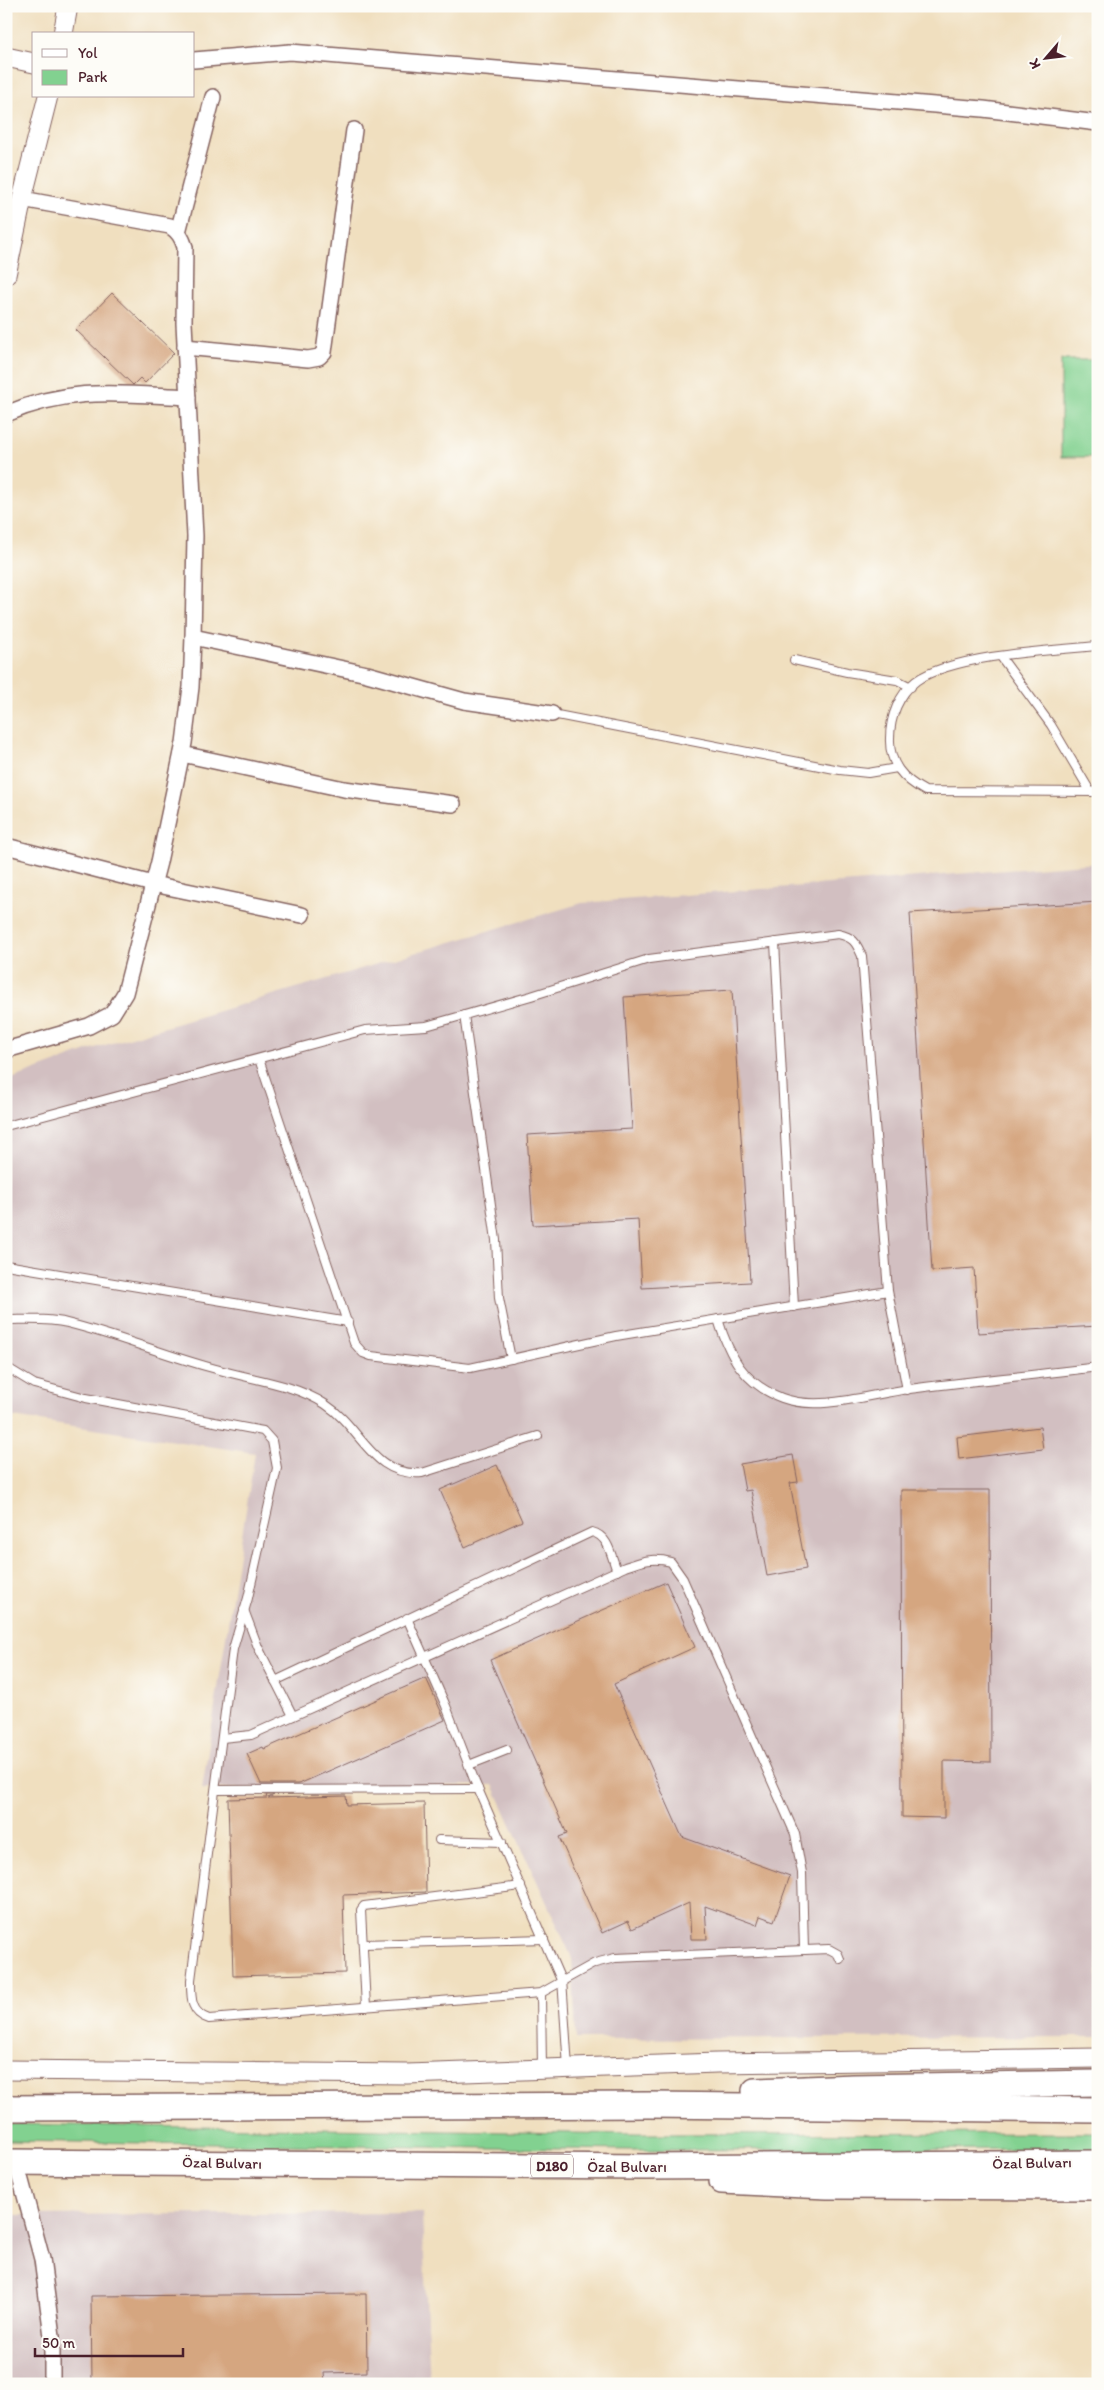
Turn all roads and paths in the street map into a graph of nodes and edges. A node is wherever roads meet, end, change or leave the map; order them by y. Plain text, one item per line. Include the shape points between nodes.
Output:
1 (68, 6) edge
2 (63, 32) edge
3 (6, 57) edge
4 (195, 60) edge
5 (32, 63) edge
6 (213, 97) dead end
7 (47, 98) edge
8 (1098, 124) edge
9 (354, 130) dead end
10 (22, 199) junction
11 (178, 232) junction
12 (6, 275) edge
13 (186, 347) junction
14 (188, 397) junction
15 (6, 414) edge
16 (193, 637) junction
17 (1098, 646) edge
18 (1000, 657) junction
19 (794, 660) dead end
20 (911, 687) junction
21 (552, 714) joint
22 (182, 754) junction
23 (897, 768) junction
24 (1094, 792) edge
25 (453, 804) dead end
26 (6, 846) edge
27 (153, 884) junction
28 (302, 915) dead end
29 (775, 942) junction
30 (464, 1015) junction
31 (6, 1050) edge
32 (259, 1059) junction
33 (6, 1126) edge
34 (6, 1265) edge
35 (888, 1292) junction
36 (794, 1307) junction
37 (718, 1319) junction
38 (6, 1320) edge
39 (348, 1322) junction
40 (511, 1359) junction
41 (6, 1367) edge
42 (1098, 1367) edge
43 (907, 1390) junction
44 (538, 1436) dead end
45 (617, 1571) junction
46 (244, 1610) junction
47 (407, 1618) junction
48 (425, 1658) junction
49 (275, 1681) junction
50 (293, 1716) junction
51 (222, 1738) junction
52 (507, 1750) dead end
53 (469, 1765) junction
54 (478, 1789) junction
55 (216, 1790) junction
56 (439, 1840) dead end
57 (502, 1842) junction
58 (521, 1886) junction
59 (544, 1939) junction
60 (363, 1944) junction
61 (804, 1950) junction
62 (840, 1959) dead end
63 (562, 1980) junction
64 (540, 1992) junction
65 (366, 2006) junction
66 (1098, 2058) edge
67 (568, 2068) junction
68 (542, 2069) junction
69 (6, 2070) edge
70 (1098, 2083) edge
71 (649, 2105) junction
72 (6, 2108) edge
73 (1098, 2110) edge
74 (11, 2162) edge
75 (1098, 2163) edge
76 (646, 2167) junction
77 (1098, 2187) edge
78 (52, 2384) edge

1 - 2 street
3 - 5 street
4 - 8 street via 300,53 983,109
6 - 11 street
7 - 10 street
9 - 13 street via 324,352 319,357 308,359
10 - 11 street via 170,226
10 - 12 street
11 - 13 street via 185,247
13 - 14 street
14 - 15 street via 77,394 52,398
14 - 16 street via 195,536
16 - 21 street via 367,674 464,701
16 - 22 street via 191,687
17 - 18 lane
18 - 20 lane via 971,661 943,670 926,676
18 - 24 lane via 1051,725
19 - 20 lane via 897,680
20 - 23 lane via 896,708 892,722 892,758
21 - 23 lane via 840,770 868,773
22 - 25 street via 344,789
22 - 27 street
23 - 24 lane via 909,782 925,791
26 - 27 street
27 - 28 street
27 - 31 street via 125,994 112,1014 89,1026
29 - 30 lane via 649,959
29 - 35 lane via 838,934 850,936 862,956
29 - 36 lane
30 - 32 lane via 426,1026 366,1030
30 - 40 lane via 495,1232 500,1306
32 - 33 lane
32 - 39 lane
34 - 39 lane
35 - 36 lane
35 - 43 lane
36 - 37 lane
37 - 40 lane via 616,1336
37 - 43 lane via 742,1372 762,1389 781,1398 813,1405
38 - 44 lane via 66,1323 216,1370 296,1389 338,1414 387,1467 407,1475
39 - 40 lane via 354,1343 371,1356 470,1368
41 - 46 lane via 34,1384 86,1398 263,1431 272,1441 277,1468
42 - 43 lane
45 - 47 lane via 606,1541 600,1534 592,1532
45 - 48 lane
45 - 61 lane via 656,1558 671,1562 683,1579 795,1834 802,1873
46 - 49 lane
46 - 51 lane via 233,1649
47 - 48 lane
47 - 49 lane
48 - 50 lane
48 - 53 lane
49 - 50 lane
50 - 51 lane via 251,1735
51 - 55 lane
52 - 53 lane
53 - 54 lane
54 - 55 lane
54 - 57 lane
55 - 65 lane via 191,1980 195,2010 200,2016 210,2019
56 - 57 lane
57 - 58 lane
58 - 59 lane
58 - 60 lane via 368,1904 361,1910
59 - 60 lane
59 - 63 lane
60 - 65 lane
61 - 62 lane via 829,1949
61 - 63 lane via 615,1958
63 - 64 lane
63 - 67 lane
64 - 65 lane
64 - 68 lane
66 - 67 street
67 - 68 street
68 - 69 street via 361,2074
70 - 71 highway via 694,2093
71 - 72 highway
71 - 73 highway
74 - 76 highway, Özal Bulvarı / D180
74 - 78 street via 42,2258 52,2336
75 - 76 highway, Özal Bulvarı / D180
76 - 77 highway, D180 via 739,2183

